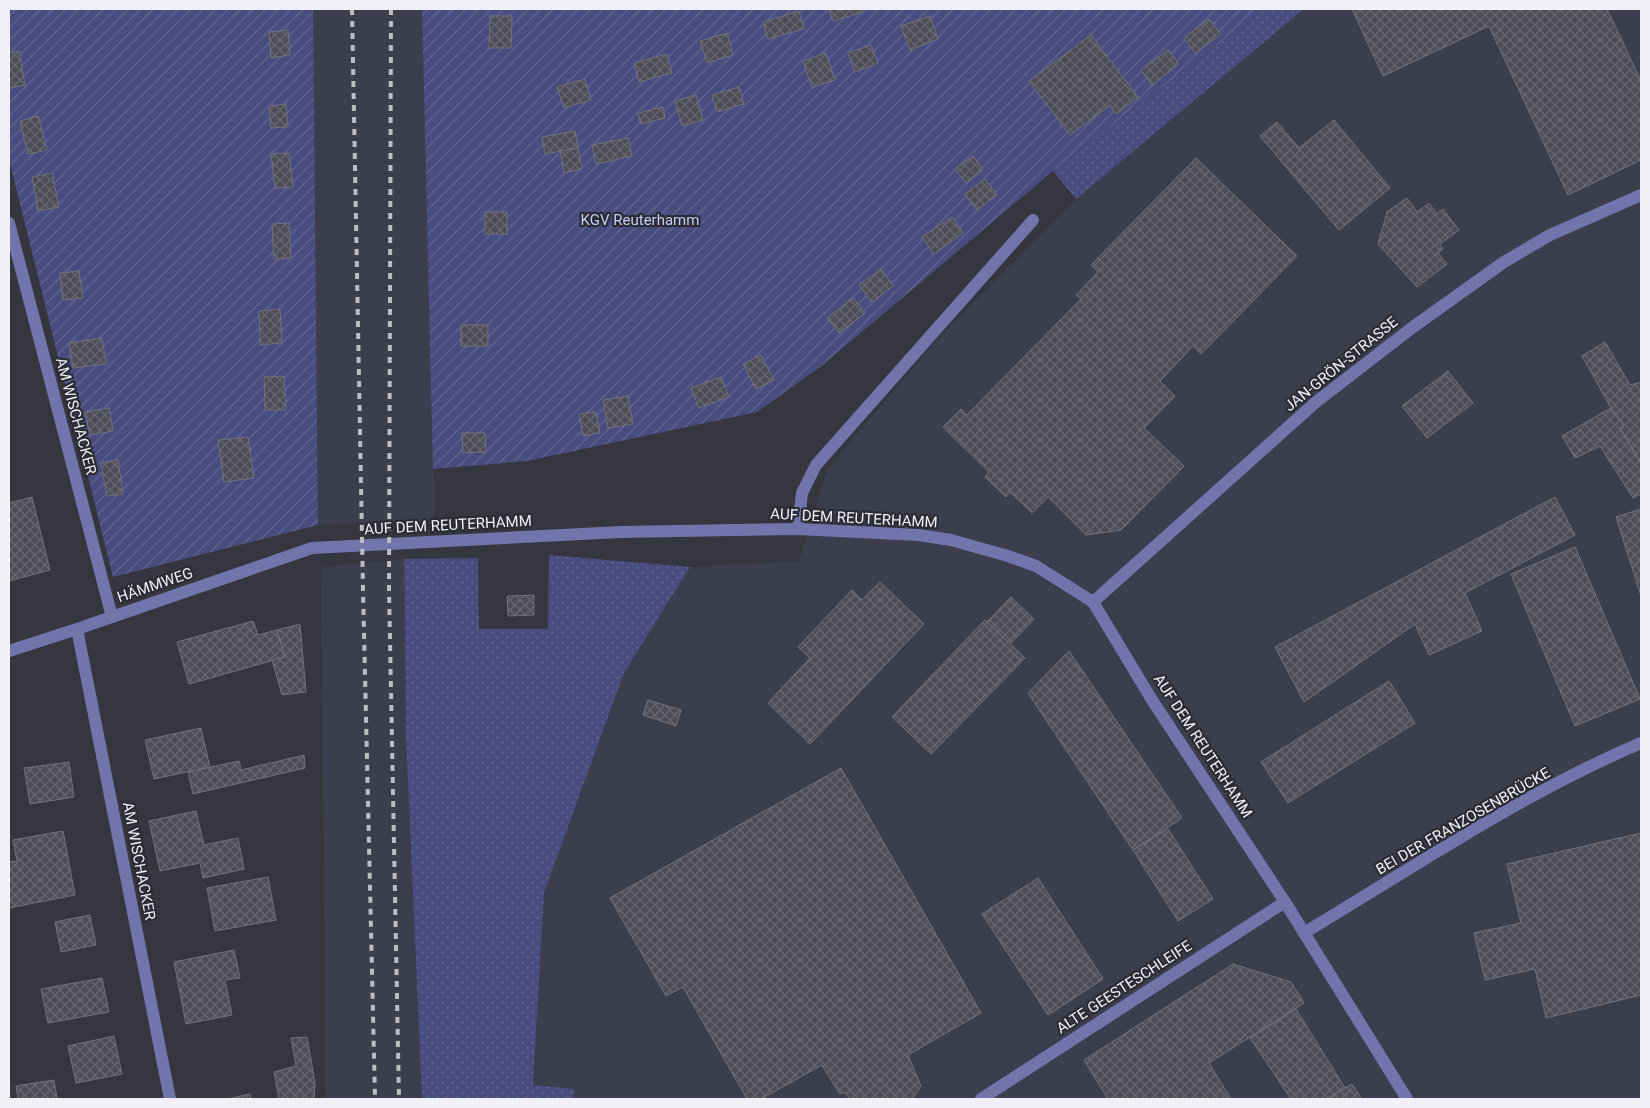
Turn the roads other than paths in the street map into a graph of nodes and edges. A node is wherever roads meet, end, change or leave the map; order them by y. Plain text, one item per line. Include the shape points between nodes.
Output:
1 (1641, 195) edge
2 (1033, 220) dead end
3 (9, 223) edge
4 (798, 529) junction
5 (312, 548) joint
6 (1092, 602) junction
7 (112, 617) junction
8 (77, 629) junction
9 (9, 651) edge
10 (1641, 742) edge
11 (1285, 902) junction
12 (1304, 933) junction
13 (170, 1099) edge
14 (981, 1099) edge
15 (1407, 1099) edge

1 - 6 street, JAN-GRÖN-STRASSE via 1550,235 1504,262 1413,327 1316,402
2 - 4 street via 816,465 802,493
3 - 7 street, AM WISCHACKER
4 - 5 street, AUF DEM REUTERHAMM via 621,532
4 - 6 street, AUF DEM REUTERHAMM via 918,534 980,547 1036,566
5 - 7 street, HÄMMWEG
6 - 11 street, AUF DEM REUTERHAMM via 1152,700
7 - 8 street, HÄMMWEG
8 - 9 street, HÄMMWEG
8 - 13 street, AM WISCHACKER
10 - 12 street, BEI DER FRANZOSENBRÜCKE via 1504,812
11 - 12 street, AUF DEM REUTERHAMM
11 - 14 street, ALTE GEESTESCHLEIFE
12 - 15 street, AUF DEM REUTERHAMM

